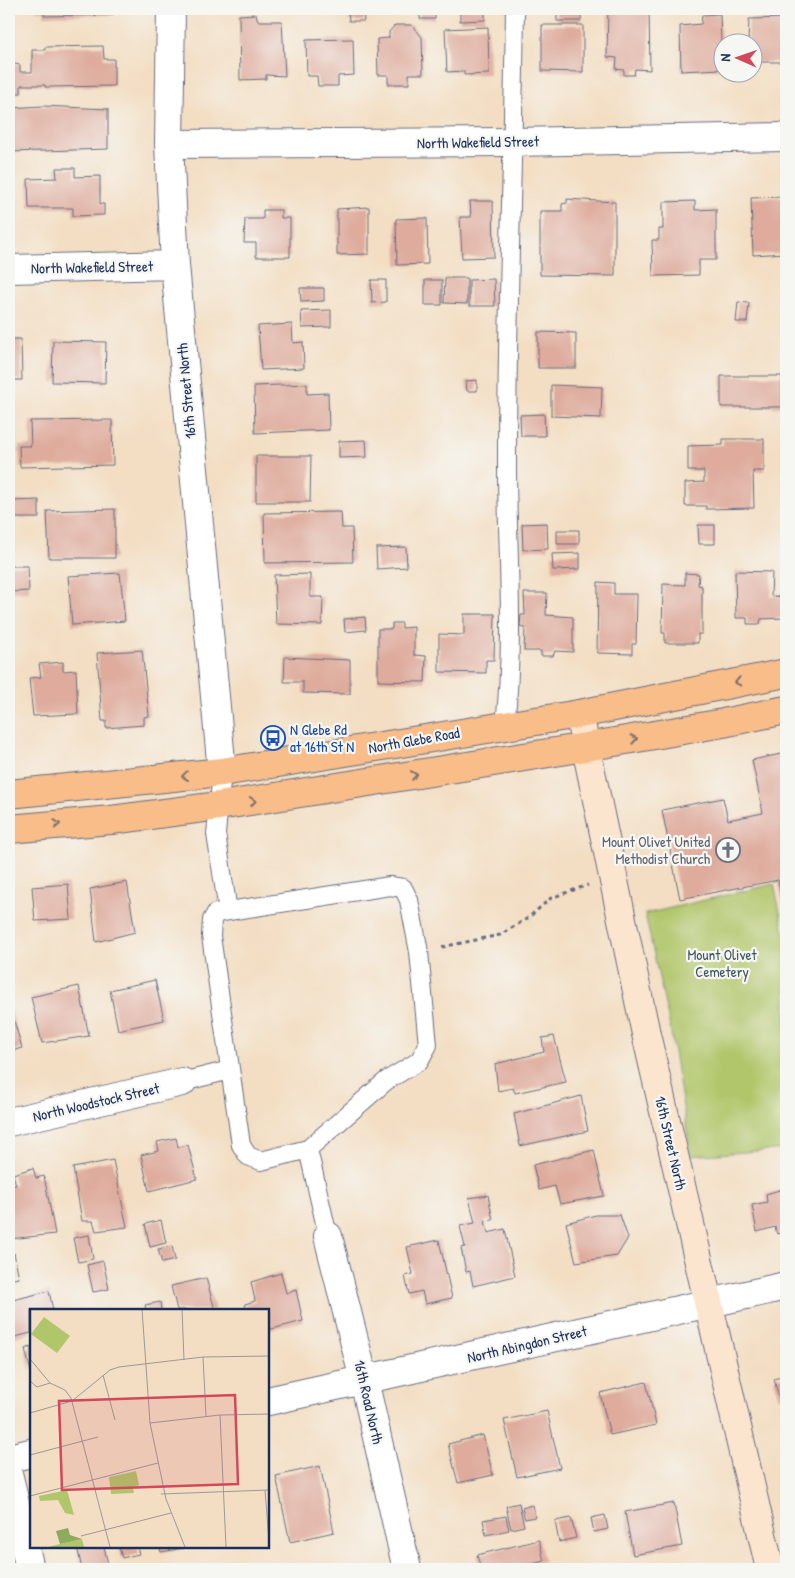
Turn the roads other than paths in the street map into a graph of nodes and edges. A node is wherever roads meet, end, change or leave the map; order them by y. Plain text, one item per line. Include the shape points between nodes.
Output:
1 (172, 9) edge
2 (515, 9) edge
3 (786, 137) edge
4 (513, 142) junction
5 (170, 144) junction
6 (175, 265) junction
7 (9, 269) edge
8 (786, 673) edge
9 (786, 710) edge
10 (579, 714) junction
11 (504, 724) junction
12 (586, 747) junction
13 (222, 772) junction
14 (9, 794) edge
15 (219, 806) junction
16 (9, 829) edge
17 (228, 911) junction
18 (230, 1070) junction
19 (182, 1082) joint
20 (9, 1122) edge
21 (308, 1149) junction
22 (328, 1236) joint
23 (786, 1286) edge
24 (709, 1304) junction
25 (364, 1380) junction
26 (269, 1401) edge
27 (30, 1453) edge
28 (9, 1458) edge
29 (9, 1477) edge
30 (30, 1569) edge
31 (407, 1569) edge
32 (770, 1569) edge

1 - 5 street, 16th Street North
2 - 4 lane
3 - 4 street, North Wakefield Street
4 - 5 street, North Wakefield Street
4 - 11 lane via 507,464 511,574 508,694
5 - 6 street, 16th Street North
6 - 7 street, North Wakefield Street
6 - 13 street, 16th Street North
8 -> 10 main road, North Glebe Road
12 -> 9 main road
10 - 11 main road, North Glebe Road
10 - 12 street, 16th Street North
11 - 13 main road, North Glebe Road
15 -> 12 main road
12 - 24 street, 16th Street North via 646,1034
13 -> 14 main road, North Glebe Road
13 - 15 lane
16 -> 15 main road
15 - 17 lane via 216,834
17 - 18 lane via 216,913 211,936
17 - 21 lane via 390,886 403,888 409,900 419,952 428,1045 419,1061 386,1081
18 - 19 lane
18 - 21 lane via 241,1145 248,1156 261,1161
19 - 20 street, North Woodstock Street
21 - 22 lane
22 - 25 street, 16th Road North
23 - 24 street, North Abingdon Street
24 - 25 street, North Abingdon Street
24 - 32 street, 16th Street North
25 - 26 street, North Abingdon Street
25 - 31 street, 16th Road North
27 - 28 street
29 - 30 street

